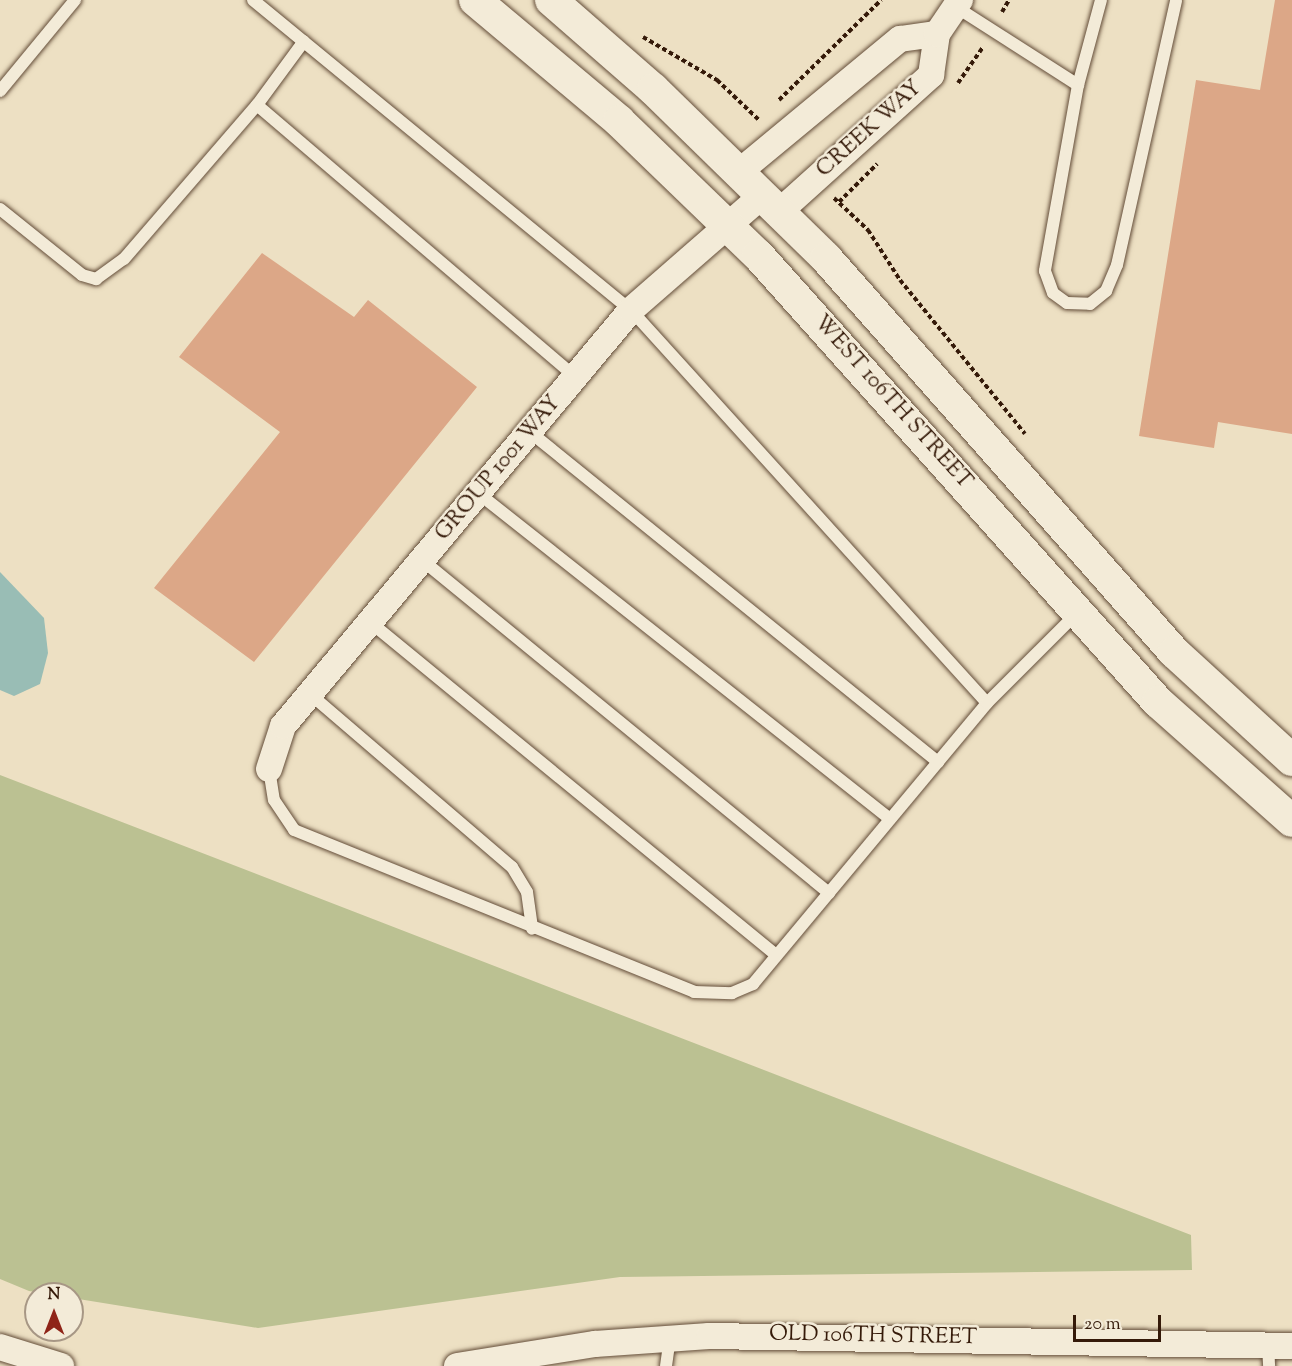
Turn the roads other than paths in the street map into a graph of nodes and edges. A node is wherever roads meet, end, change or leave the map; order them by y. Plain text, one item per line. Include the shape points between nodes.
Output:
1 (75, 0) edge
2 (253, 0) edge
3 (475, 0) edge
4 (551, 0) edge
5 (1101, 0) edge
6 (1176, 0) edge
7 (958, 3) edge
8 (937, 34) junction
9 (304, 41) junction
10 (1078, 85) junction
11 (0, 91) edge
12 (257, 105) junction
13 (739, 172) junction
14 (771, 204) junction
15 (0, 209) edge
16 (727, 225) junction
17 (631, 310) junction
18 (576, 377) junction
19 (530, 432) junction
20 (478, 493) junction
21 (422, 560) junction
22 (1078, 612) junction
23 (369, 622) junction
24 (309, 694) junction
25 (987, 704) junction
26 (1292, 760) edge
27 (938, 762) junction
28 (269, 769) joint
29 (890, 819) junction
30 (1292, 821) edge
31 (829, 893) junction
32 (531, 929) junction
33 (776, 955) junction
34 (670, 1338) junction
35 (0, 1347) edge
36 (1276, 1352) edge
37 (550, 1358) edge
38 (61, 1366) edge
39 (457, 1366) edge
40 (666, 1366) edge

1 - 11 lane
2 - 9 lane
3 - 16 street, WEST 106TH STREET via 619,121
4 - 13 street, WEST 106TH STREET
5 - 10 lane
6 - 10 lane via 1117,265 1106,291 1090,303 1067,303 1053,293 1045,271
7 - 8 street, CREEK WAY
7 - 10 lane
8 - 13 street via 900,39
8 - 14 street, CREEK WAY via 931,75
9 - 12 lane
9 - 17 lane
12 - 15 lane via 124,259 96,279 82,275
12 - 18 lane
13 - 14 street, WEST 106TH STREET
14 - 16 street, GROUP 1001 WAY
14 - 26 street, WEST 106TH STREET via 878,315 1174,652
16 - 17 street, GROUP 1001 WAY
16 - 22 street, WEST 106TH STREET
17 - 18 street, GROUP 1001 WAY
17 - 25 lane
18 - 19 street, GROUP 1001 WAY
19 - 20 street, GROUP 1001 WAY
19 - 27 lane
20 - 21 street, GROUP 1001 WAY
20 - 29 lane
21 - 23 street, GROUP 1001 WAY
21 - 31 lane
22 - 25 lane
22 - 30 street, WEST 106TH STREET via 1166,710
23 - 24 street, GROUP 1001 WAY
23 - 33 lane
24 - 28 street, GROUP 1001 WAY via 283,726
24 - 32 lane via 512,867 527,892
25 - 27 lane
27 - 29 lane
28 - 32 lane via 274,800 294,830
29 - 31 lane
31 - 33 lane
32 - 33 lane via 693,992 732,993 753,984
34 - 36 street, OLD 106TH STREET via 860,1336
34 - 37 street, OLD 106TH STREET
34 - 40 lane
35 - 38 street
37 - 39 street, OLD 106TH STREET

